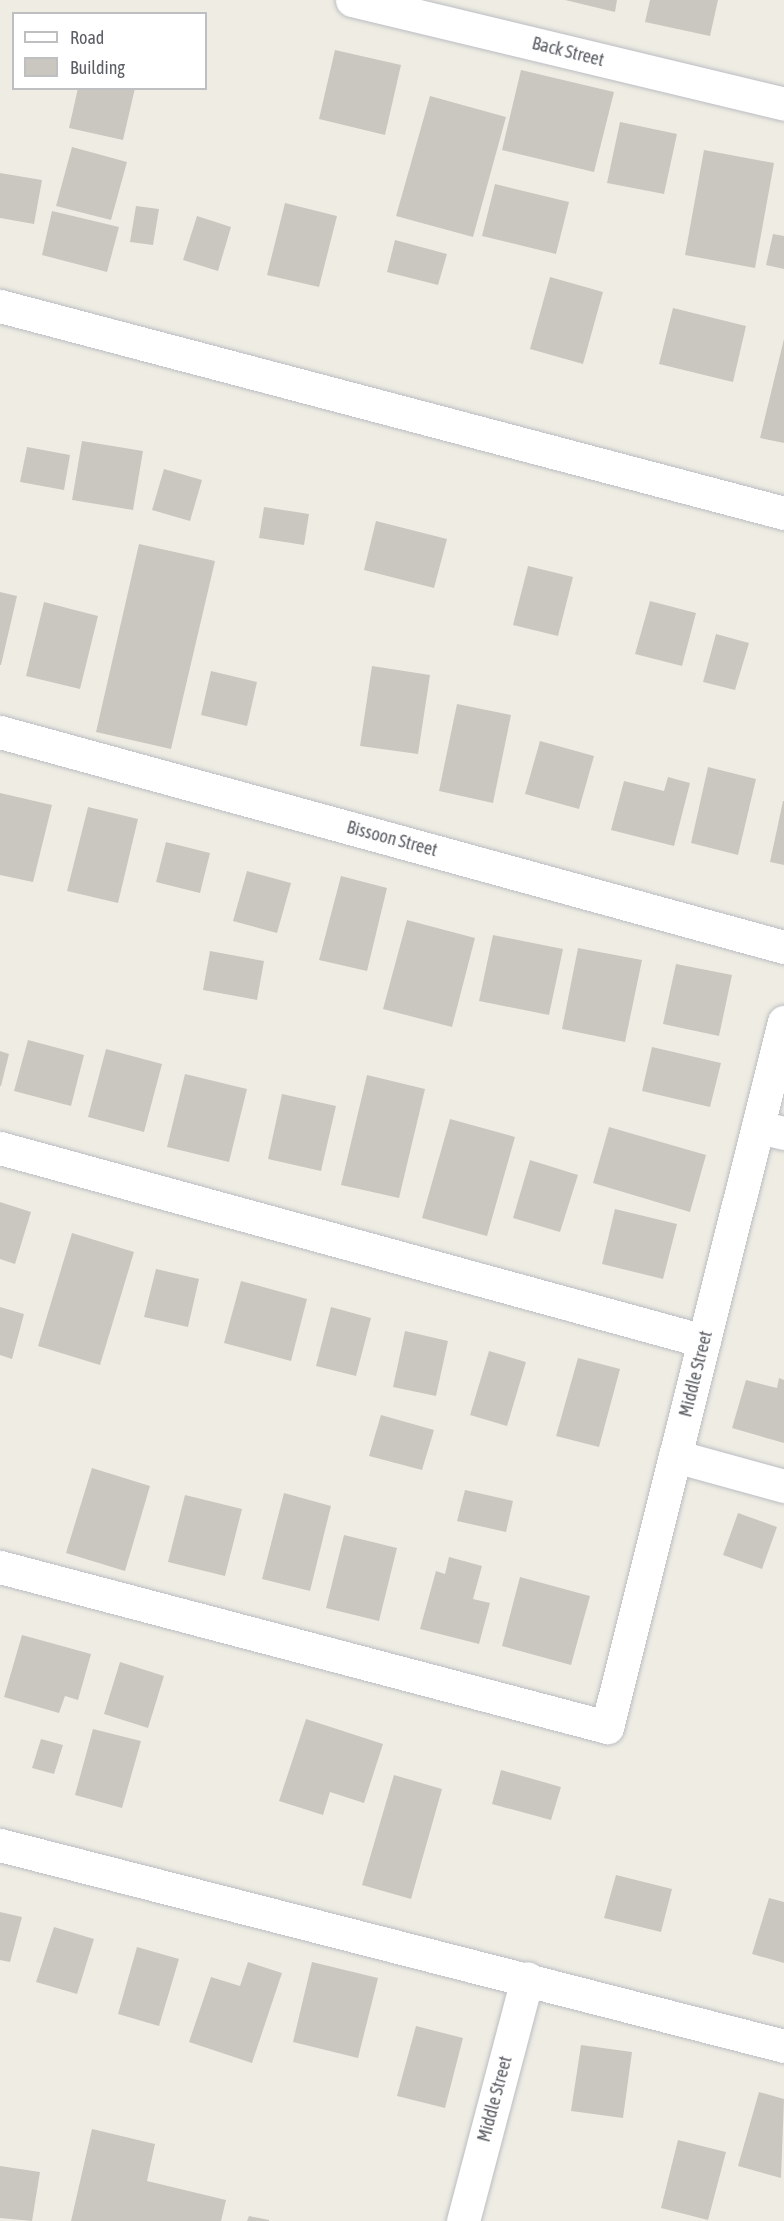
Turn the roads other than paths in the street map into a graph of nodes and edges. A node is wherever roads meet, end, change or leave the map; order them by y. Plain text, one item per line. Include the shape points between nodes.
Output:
1 (352, 0) edge
2 (429, 9) edge
3 (784, 104) edge
4 (0, 306) edge
5 (784, 513) edge
6 (0, 732) edge
7 (784, 946) edge
8 (784, 1022) edge
9 (771, 1130) edge
10 (0, 1148) edge
11 (704, 1341) junction
12 (675, 1456) junction
13 (784, 1486) edge
14 (0, 1567) edge
15 (0, 1845) edge
16 (527, 1978) junction
17 (784, 2046) edge
18 (464, 2221) edge

1 - 2 street, Back Street
2 - 3 street, Back Street
4 - 5 street
6 - 7 street, Bissoon Street
8 - 9 street, Middle Street
9 - 11 street, Middle Street
10 - 11 street
11 - 12 street, Middle Street
12 - 13 street
12 - 14 street, Middle Street via 607,1727
15 - 16 street
16 - 17 street
16 - 18 street, Middle Street

